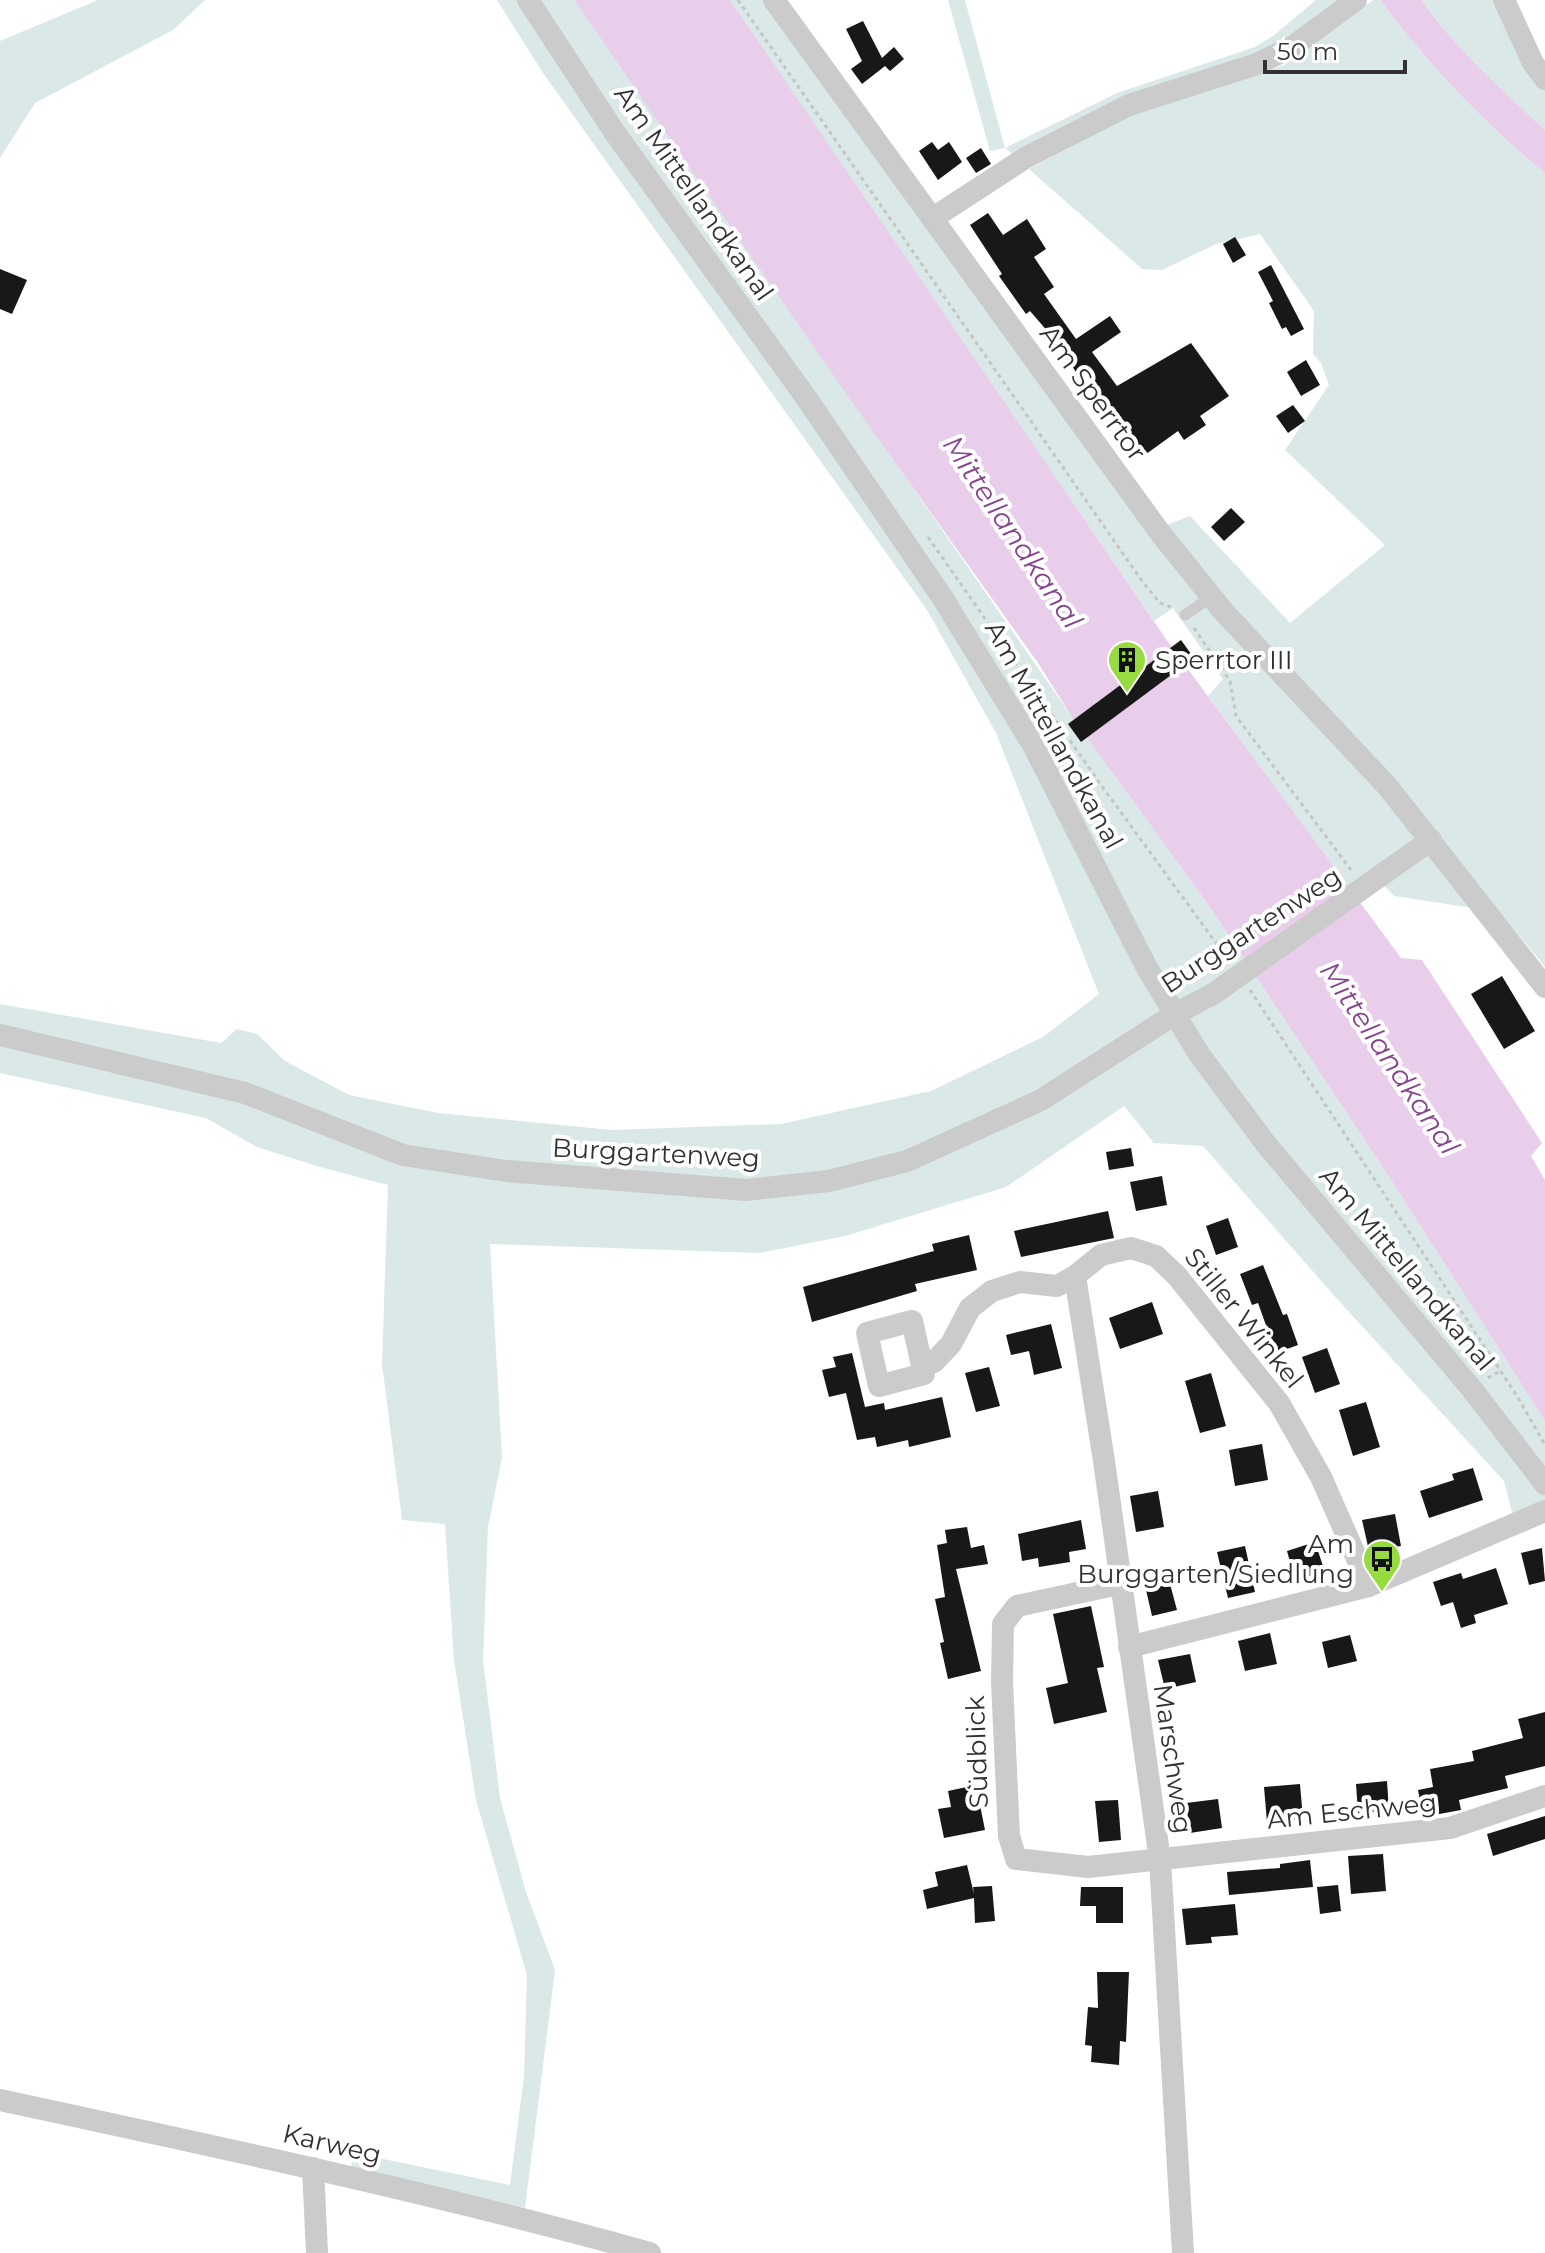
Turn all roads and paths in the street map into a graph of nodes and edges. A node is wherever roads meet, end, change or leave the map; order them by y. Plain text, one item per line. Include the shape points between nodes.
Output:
1 (528, 0) edge
2 (738, 0) edge
3 (774, 0) edge
4 (1504, 0) edge
5 (1352, 3) edge
6 (1545, 79) edge
7 (933, 218) junction
8 (961, 583) dead end
9 (1211, 597) junction
10 (1185, 615) junction
11 (1431, 840) junction
12 (1357, 882) junction
13 (1231, 963) dead end
14 (1545, 987) edge
15 (1250, 989) dead end
16 (1175, 1014) junction
17 (0, 1035) edge
18 (1075, 1276) junction
19 (922, 1365) dead end
20 (1545, 1445) edge
21 (1545, 1484) edge
22 (1545, 1511) edge
23 (1119, 1584) junction
24 (1369, 1586) junction
25 (1129, 1647) junction
26 (1545, 1796) edge
27 (1160, 1860) junction
28 (0, 2100) edge
29 (313, 2168) junction
30 (317, 2253) edge
31 (650, 2253) edge
32 (1183, 2253) edge

1 - 16 street, Am Mittellandkanal via 615,133 942,597 1033,745
2 - 10 path via 1142,581 1160,603
3 - 7 street, Am Sperrtor
4 - 6 street
5 - 7 street via 1292,47 1257,64 1129,105 1025,158
7 - 9 street, Am Sperrtor
8 - 13 path
9 - 10 lane
9 - 11 street, Am Sperrtor
10 - 12 path via 1230,681 1236,716
11 - 12 street, Burggartenweg
11 - 14 street
12 - 16 street, Burggartenweg via 1213,994
15 - 20 path
16 - 17 street, Burggartenweg via 1041,1100 907,1161 829,1181 746,1190 506,1171 403,1155 245,1093
16 - 21 street, Am Mittellandkanal via 1266,1144
18 - 19 street, Stiller Winkel via 1057,1286 1020,1282 992,1291 970,1308 951,1344 934,1362
18 - 23 street, Marschweg
18 - 24 street, Stiller Winkel via 1101,1255 1131,1248 1156,1256 1177,1276 1279,1403 1321,1477
22 - 24 street
23 - 25 street, Marschweg
23 - 27 street, Südblick via 1017,1606 1003,1624 1009,1836 1016,1859 1088,1867
24 - 25 street
25 - 27 street, Marschweg
26 - 27 street, Am Eschweg via 1450,1828
27 - 32 street, Marschweg
28 - 29 street, Karweg
29 - 30 street
29 - 31 street, Karweg

